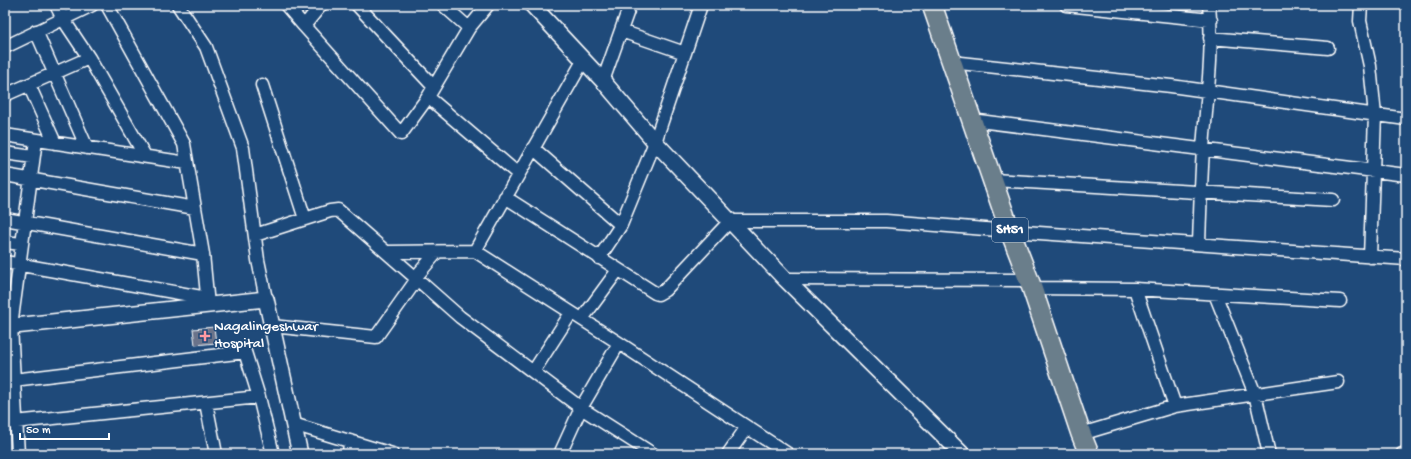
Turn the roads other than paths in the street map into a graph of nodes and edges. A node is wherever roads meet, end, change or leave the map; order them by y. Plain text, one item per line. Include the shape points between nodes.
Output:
1 (56, 5) edge
2 (92, 5) edge
3 (107, 5) edge
4 (178, 5) edge
5 (286, 5) edge
6 (320, 5) edge
7 (357, 5) edge
8 (443, 5) edge
9 (488, 5) edge
10 (532, 5) edge
11 (630, 5) edge
12 (701, 5) edge
13 (932, 5) edge
14 (1066, 5) edge
15 (1209, 5) edge
16 (1361, 5) edge
17 (63, 19) junction
18 (1211, 20) junction
19 (304, 26) junction
20 (470, 28) junction
21 (36, 31) junction
22 (621, 31) junction
23 (1210, 38) junction
24 (5, 47) edge
25 (1328, 48) dead end
26 (685, 53) junction
27 (89, 58) junction
28 (583, 61) junction
29 (951, 62) junction
30 (55, 74) junction
31 (603, 81) junction
32 (262, 84) dead end
33 (29, 85) junction
34 (431, 92) junction
35 (1208, 92) junction
36 (5, 95) edge
37 (1375, 114) junction
38 (1406, 119) edge
39 (972, 120) junction
40 (5, 135) edge
41 (36, 140) junction
42 (655, 142) junction
43 (55, 143) junction
44 (87, 148) junction
45 (533, 148) junction
46 (1203, 149) junction
47 (5, 153) edge
48 (145, 156) junction
49 (33, 158) junction
50 (187, 163) junction
51 (1372, 170) junction
52 (518, 174) junction
53 (5, 175) edge
54 (1406, 175) edge
55 (30, 180) junction
56 (993, 180) junction
57 (1201, 192) junction
58 (505, 198) junction
59 (1333, 200) dead end
60 (195, 208) junction
61 (5, 219) edge
62 (305, 219) junction
63 (730, 221) junction
64 (24, 222) junction
65 (621, 225) junction
66 (1010, 231) junction
67 (255, 235) junction
68 (5, 242) edge
69 (21, 244) junction
70 (1199, 244) junction
71 (475, 251) junction
72 (386, 252) junction
73 (437, 252) junction
74 (203, 254) junction
75 (1370, 257) junction
76 (599, 258) junction
77 (1406, 259) edge
78 (5, 262) edge
79 (19, 264) junction
80 (618, 270) junction
81 (416, 278) junction
82 (785, 279) junction
83 (1031, 284) junction
84 (10, 285) edge
85 (1135, 289) junction
86 (1215, 294) junction
87 (266, 299) junction
88 (1340, 301) dead end
89 (208, 302) junction
90 (571, 313) junction
91 (582, 320) junction
92 (8, 326) edge
93 (272, 326) junction
94 (619, 343) junction
95 (533, 372) junction
96 (9, 380) edge
97 (1338, 382) dead end
98 (1255, 394) junction
99 (259, 398) junction
100 (206, 403) junction
101 (1175, 406) junction
102 (581, 408) junction
103 (11, 423) edge
104 (293, 424) junction
105 (747, 427) junction
106 (1080, 434) junction
107 (350, 441) junction
108 (1406, 453) edge
109 (18, 454) edge
110 (216, 454) edge
111 (273, 454) edge
112 (300, 454) edge
113 (349, 454) edge
114 (392, 454) edge
115 (560, 454) edge
116 (653, 454) edge
117 (728, 454) edge
118 (788, 454) edge
119 (962, 454) edge
120 (1089, 454) edge
121 (1269, 454) edge
122 (1402, 454) edge

1 - 17 street
2 - 17 street
3 - 50 street via 184,144
4 - 67 street via 206,48 243,148
5 - 19 street
6 - 19 street
7 - 34 street
8 - 20 street
9 - 20 street
10 - 28 street
11 - 22 street
12 - 26 street
13 - 29 main road, SH51
14 - 18 street
15 - 18 street
16 - 37 street via 1360,21 1370,66
17 - 21 street
17 - 27 street
18 - 23 street
19 - 34 street via 401,134
20 - 34 street
21 - 24 street
21 - 30 street
22 - 26 street
22 - 31 street
23 - 25 street
23 - 35 street
26 - 42 street
27 - 30 street
27 - 48 street
28 - 31 street
28 - 45 street
29 - 35 street
29 - 39 main road, SH51
30 - 33 street
30 - 44 street
31 - 42 street
32 - 62 street
33 - 36 street
33 - 43 street
34 - 52 street
35 - 37 street
35 - 46 street
37 - 38 street
37 - 51 street
39 - 46 street
39 - 56 main road, SH51
40 - 41 street
41 - 43 street
41 - 49 street
42 - 63 street
42 - 65 street
43 - 44 street
44 - 48 street
45 - 52 street
45 - 65 street
46 - 51 street
46 - 57 street
47 - 49 street
48 - 50 street
49 - 55 street
50 - 60 street
51 - 54 street
51 - 75 street
52 - 58 street
53 - 55 street
55 - 60 street
55 - 64 street
56 - 57 street
56 - 66 main road, SH51
57 - 59 street
57 - 70 street
58 - 71 street
58 - 76 street
60 - 74 street
61 - 64 street
62 - 67 street
62 - 72 street via 330,211 340,211
63 - 66 street via 886,221
63 - 80 street via 658,294
63 - 82 street
64 - 69 street
64 - 74 street
65 - 76 street
66 - 70 street
66 - 83 main road, SH51
67 - 87 street
68 - 69 street
69 - 79 street
70 - 75 street
71 - 73 street
71 - 90 street
72 - 73 street
72 - 81 street
73 - 81 street
74 - 89 street
75 - 77 street
76 - 80 street
78 - 79 street
79 - 84 street
79 - 89 street
80 - 91 street
81 - 93 street via 376,336
81 - 95 street via 460,318
82 - 83 street
82 - 119 street
83 - 85 street
83 - 106 main road, SH51
84 - 92 street
85 - 86 street
85 - 101 street
86 - 88 street
86 - 98 street
87 - 89 street
87 - 93 street
89 - 92 street
90 - 91 street
90 - 95 street
91 - 94 street
92 - 96 street
93 - 104 street
94 - 102 street
94 - 105 street
95 - 102 street
96 - 99 street via 245,352
96 - 103 street
97 - 98 street
98 - 101 street
98 - 121 street
99 - 100 street
99 - 111 street
100 - 103 street
100 - 110 street
101 - 106 street
102 - 115 street
102 - 116 street
103 - 109 street
104 - 107 street
104 - 112 street
105 - 117 street
105 - 118 street
106 - 120 main road, SH51
107 - 113 street
107 - 114 street
108 - 122 street

